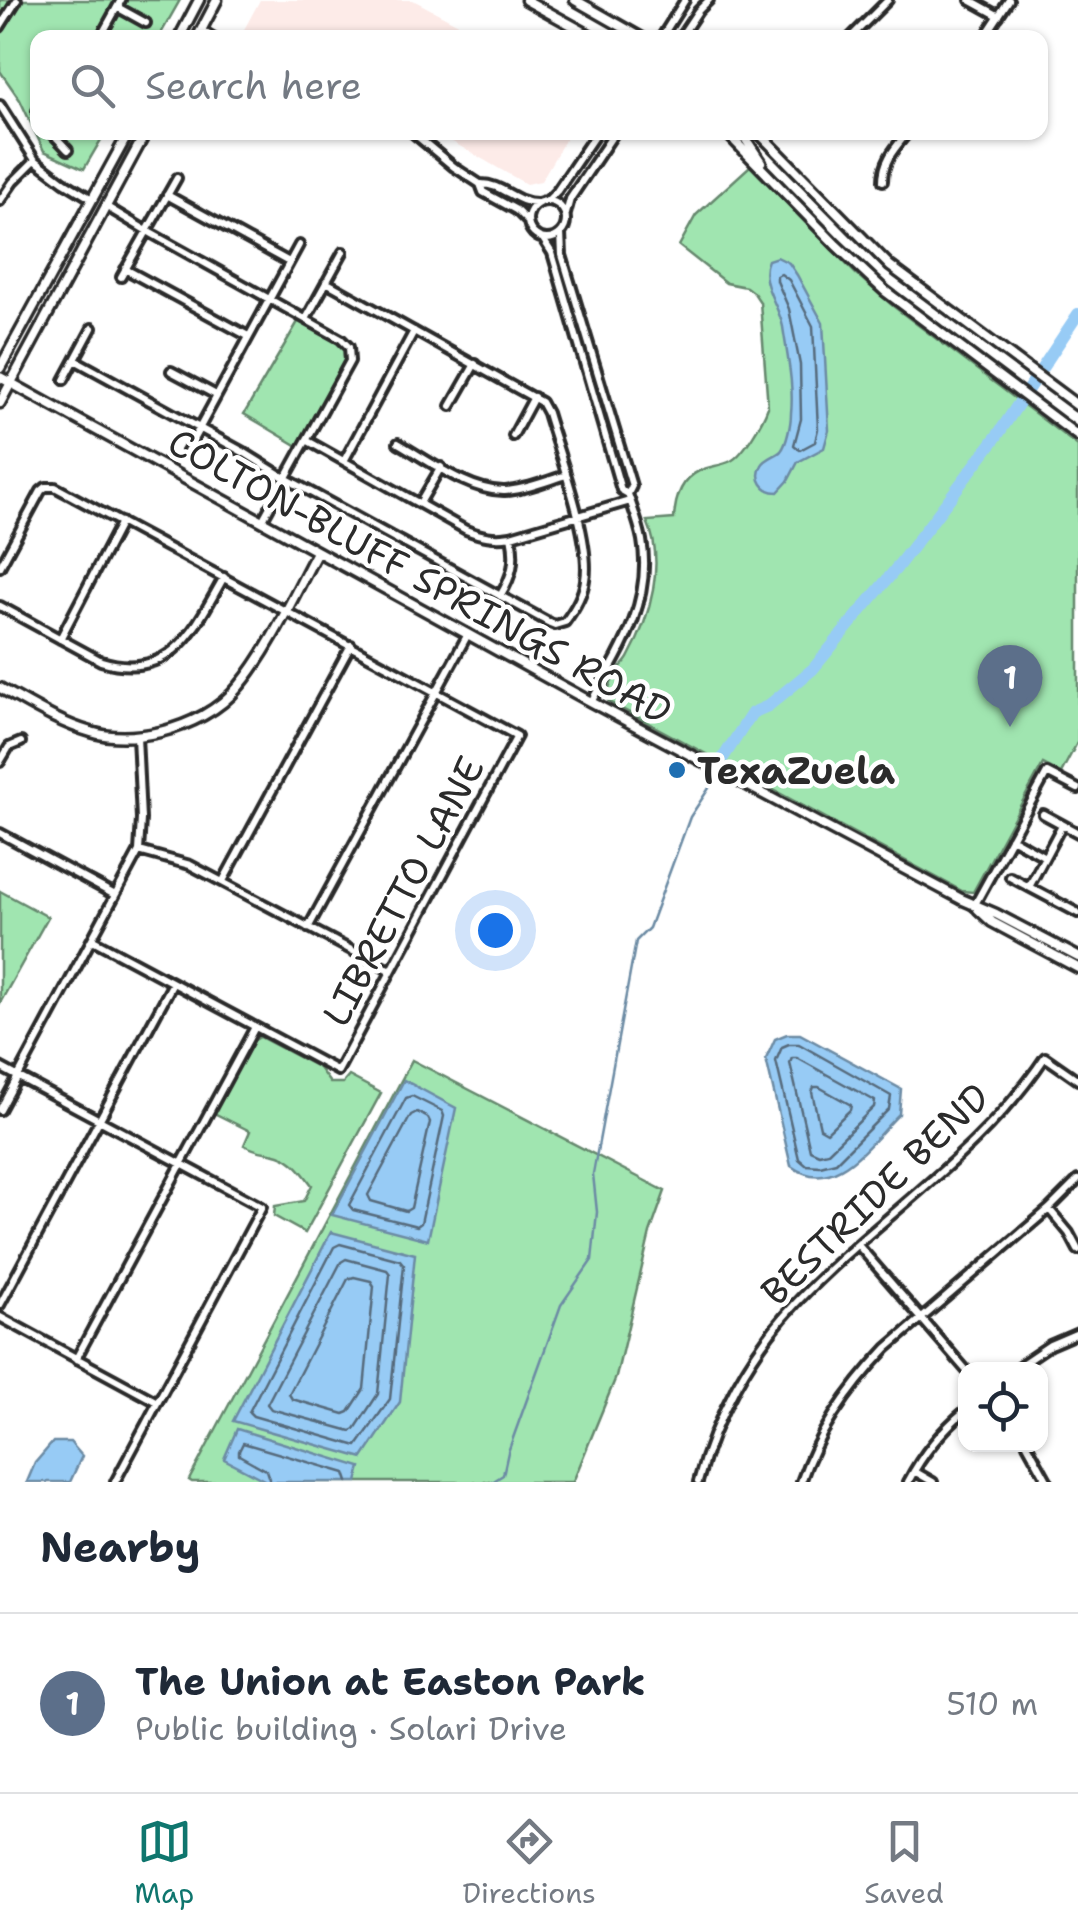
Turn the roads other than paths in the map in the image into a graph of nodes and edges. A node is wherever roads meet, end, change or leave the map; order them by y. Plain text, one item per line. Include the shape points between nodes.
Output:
1 (17, 0) edge
2 (199, 0) edge
3 (217, 0) edge
4 (526, 0) edge
5 (575, 0) edge
6 (685, 0) edge
7 (710, 0) edge
8 (888, 0) edge
9 (970, 0) edge
10 (1010, 0) edge
11 (119, 4) edge
12 (999, 16) junction
13 (146, 24) dead end
14 (0, 27) edge
15 (104, 30) edge
16 (183, 30) edge
17 (201, 30) edge
18 (580, 30) edge
19 (628, 30) edge
20 (666, 30) edge
21 (685, 30) edge
22 (859, 30) edge
23 (989, 30) edge
24 (0, 105) edge
25 (59, 140) edge
26 (125, 140) edge
27 (142, 140) edge
28 (421, 140) edge
29 (592, 140) edge
30 (610, 140) edge
31 (734, 140) edge
32 (747, 140) edge
33 (766, 140) edge
34 (902, 140) edge
35 (68, 150) dead end
36 (35, 160) junction
37 (177, 178) dead end
38 (883, 181) dead end
39 (480, 184) junction
40 (167, 196) junction
41 (789, 197) junction
42 (92, 198) junction
43 (0, 201) edge
44 (542, 202) junction
45 (107, 207) junction
46 (566, 215) junction
47 (528, 222) junction
48 (147, 232) junction
49 (561, 233) junction
50 (543, 238) junction
51 (299, 245) dead end
52 (343, 252) dead end
53 (289, 262) junction
54 (126, 269) junction
55 (121, 277) dead end
56 (326, 282) junction
57 (268, 299) junction
58 (306, 319) junction
59 (92, 328) dead end
60 (414, 331) junction
61 (248, 336) junction
62 (75, 360) junction
63 (475, 364) junction
64 (0, 368) edge
65 (171, 370) dead end
66 (0, 377) edge
67 (64, 380) dead end
68 (11, 383) junction
69 (216, 396) junction
70 (534, 397) junction
71 (0, 403) edge
72 (451, 406) dead end
73 (1078, 406) edge
74 (198, 428) junction
75 (513, 436) dead end
76 (1078, 436) edge
77 (308, 442) junction
78 (398, 443) dead end
79 (186, 451) dead end
80 (344, 461) junction
81 (440, 467) junction
82 (566, 475) junction
83 (285, 478) junction
84 (629, 498) junction
85 (420, 503) junction
86 (577, 516) junction
87 (262, 521) junction
88 (121, 522) junction
89 (510, 536) junction
90 (317, 552) junction
91 (0, 567) edge
92 (224, 577) junction
93 (500, 596) junction
94 (0, 606) edge
95 (286, 610) junction
96 (468, 634) junction
97 (60, 640) junction
98 (351, 645) junction
99 (0, 688) edge
100 (436, 692) junction
101 (591, 702) junction
102 (137, 736) junction
103 (21, 742) dead end
104 (0, 762) edge
105 (1078, 789) edge
106 (1043, 814) dead end
107 (1062, 825) junction
108 (0, 833) edge
109 (1078, 833) edge
110 (1011, 838) junction
111 (140, 852) junction
112 (1045, 856) junction
113 (1010, 877) dead end
114 (223, 882) junction
115 (1029, 887) junction
116 (115, 895) junction
117 (974, 906) junction
118 (1078, 913) edge
119 (308, 928) junction
120 (93, 940) junction
121 (1078, 957) edge
122 (1078, 968) edge
123 (391, 971) junction
124 (173, 983) junction
125 (256, 1026) junction
126 (0, 1067) edge
127 (18, 1077) junction
128 (1078, 1080) edge
129 (0, 1110) edge
130 (99, 1121) junction
131 (180, 1164) junction
132 (1078, 1180) edge
133 (1049, 1209) junction
134 (858, 1245) junction
135 (1078, 1250) edge
136 (0, 1305) edge
137 (0, 1318) edge
138 (921, 1318) junction
139 (1078, 1333) edge
140 (76, 1359) junction
141 (959, 1362) edge
142 (1025, 1362) edge
143 (158, 1402) junction
144 (958, 1417) edge
145 (1031, 1452) edge
146 (914, 1471) junction
147 (115, 1482) edge
148 (698, 1482) edge
149 (801, 1482) edge
150 (908, 1482) edge
151 (932, 1482) edge
152 (1048, 1482) edge

1 - 14 street
2 - 16 street
3 - 17 street
4 - 18 street
5 - 19 street
6 - 20 street
7 - 21 street
8 - 22 street
9 - 12 street
10 - 12 street
11 - 13 street
11 - 15 street
12 - 23 street
24 - 36 street
25 - 35 street
26 - 42 street
27 - 45 street
28 - 39 street
29 - 44 street
30 - 46 street
31 - 41 street
32 - 41 street
33 - 73 street via 890,266
34 - 38 street via 886,160
36 - 42 street
36 - 43 street
37 - 40 street
39 - 44 street via 526,203
39 - 47 street
40 - 48 street
40 - 53 street
41 - 76 street via 885,291
42 - 45 street
42 - 64 street
44 - 46 street via 557,204
44 - 47 street
45 - 48 street
45 - 68 street
46 - 49 street
47 - 50 street
48 - 54 street
48 - 57 street
49 - 50 street
49 - 84 street via 632,486
50 - 84 street via 621,490
51 - 53 street
52 - 56 street
53 - 57 street
54 - 55 street
54 - 61 street
56 - 58 street
56 - 60 street
57 - 58 street
57 - 61 street
58 - 77 street via 346,343 351,358
59 - 62 street
60 - 63 street
60 - 80 street
61 - 69 street
62 - 67 street
62 - 74 street
63 - 70 street
63 - 72 street
65 - 69 street
66 - 68 street, COLTON-BLUFF SPRINGS ROAD
68 - 71 street
68 - 87 street, COLTON-BLUFF SPRINGS ROAD
69 - 74 street
70 - 75 street
70 - 82 street via 547,412
74 - 79 street
74 - 83 street
77 - 80 street
77 - 83 street
78 - 81 street
80 - 85 street
81 - 82 street via 502,491
81 - 85 street
82 - 86 street
83 - 87 street
83 - 93 street
84 - 86 street
84 - 101 street via 642,537 639,605
85 - 89 street via 476,534
86 - 89 street
86 - 93 street via 586,577 568,619 550,623
87 - 90 street, COLTON-BLUFF SPRINGS ROAD
88 - 91 street via 46,487
88 - 92 street
88 - 97 street
89 - 93 street via 514,562
90 - 95 street
90 - 96 street, COLTON-BLUFF SPRINGS ROAD
92 - 95 street
92 - 97 street via 189,637 163,658 112,664
94 - 97 street
95 - 98 street
95 - 102 street via 238,688 219,705 190,723
96 - 100 street
96 - 101 street, COLTON-BLUFF SPRINGS ROAD
98 - 100 street
98 - 114 street
99 - 102 street via 71,726
100 - 119 street
100 - 123 street, LIBRETTO LANE via 516,736
101 - 117 street, COLTON-BLUFF SPRINGS ROAD
102 - 111 street
103 - 104 street via 8,747
105 - 110 street via 1047,773
106 - 107 street
107 - 109 street
107 - 112 street
108 - 116 street
110 - 112 street
110 - 117 street
111 - 114 street
111 - 116 street
112 - 115 street
113 - 115 street
114 - 119 street
115 - 118 street
116 - 120 street
117 - 121 street, COLTON-BLUFF SPRINGS ROAD
117 - 122 street, COLTON-BLUFF SPRINGS ROAD
119 - 123 street
120 - 124 street
120 - 127 street
123 - 125 street, LIBRETTO LANE via 338,1071
124 - 125 street
124 - 130 street
125 - 131 street
126 - 127 street
127 - 129 street
127 - 130 street
128 - 134 street, BESTRIDE BEND via 1045,1058 988,1130
130 - 131 street
130 - 136 street
131 - 140 street
131 - 143 street via 262,1207
132 - 133 street
133 - 135 street
133 - 138 street
134 - 138 street
134 - 148 street, BESTRIDE BEND via 796,1302 752,1359
137 - 140 street
138 - 141 street
138 - 149 street via 848,1393
139 - 142 street
140 - 143 street
143 - 147 street
144 - 146 street
145 - 152 street
146 - 150 street
146 - 151 street

